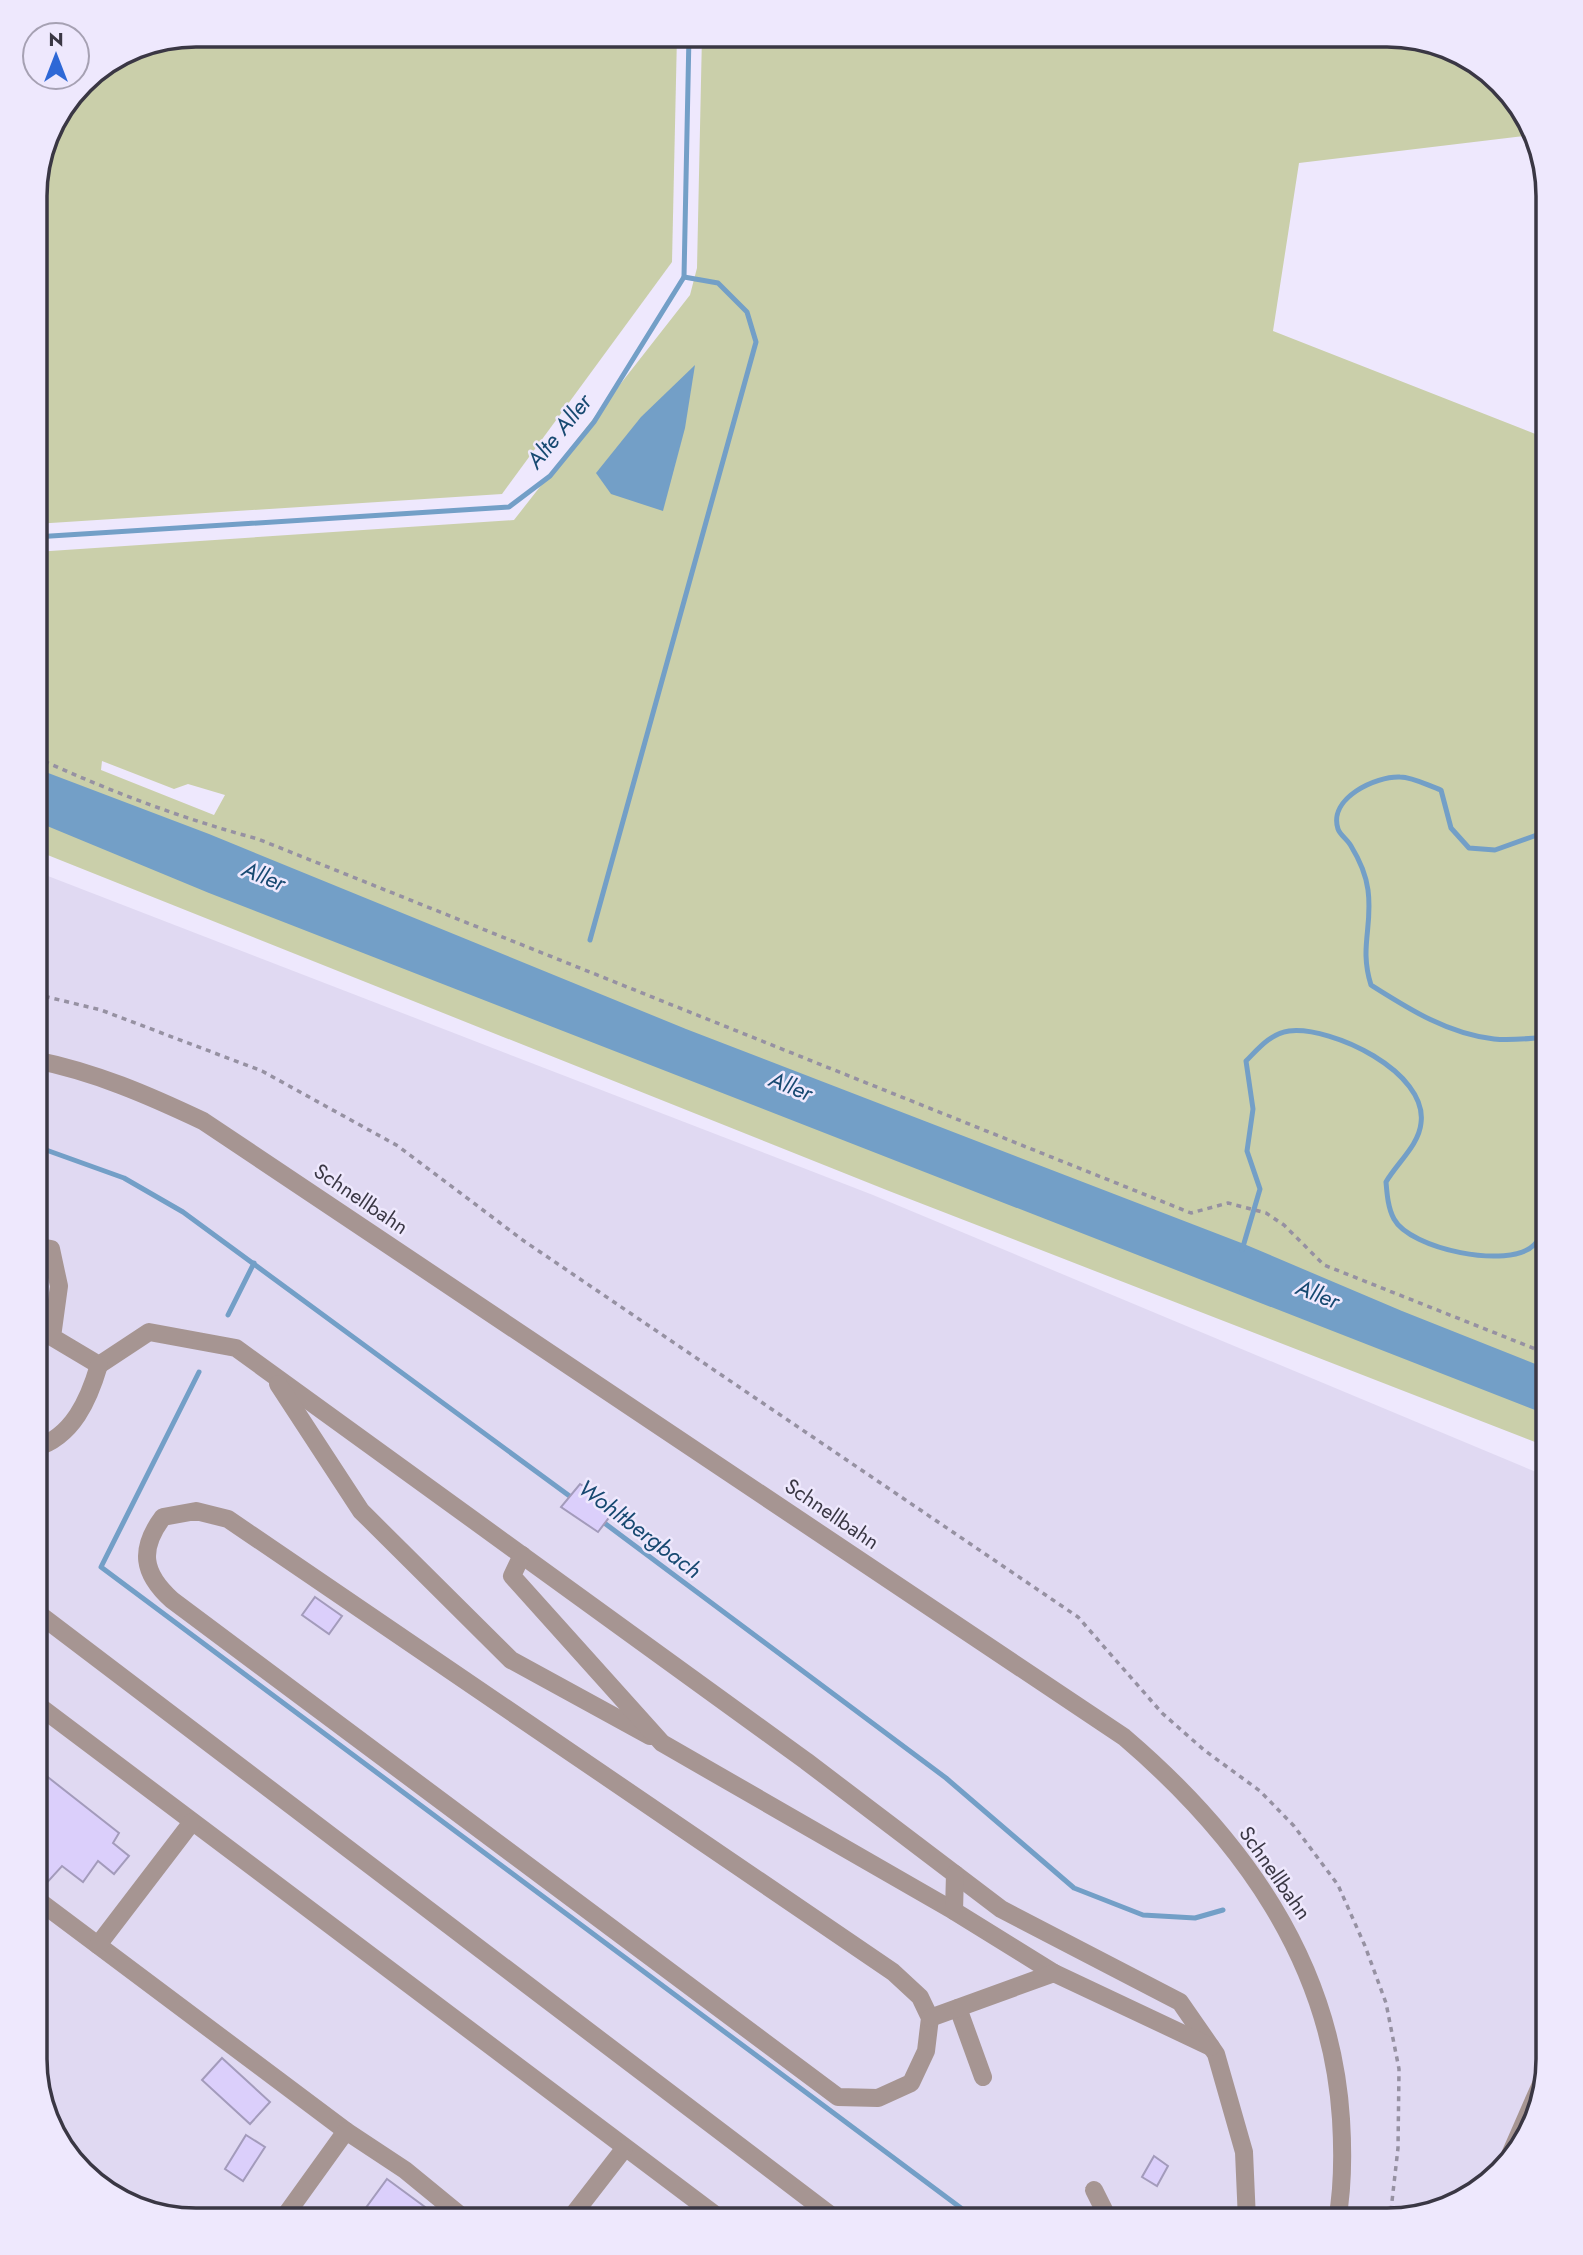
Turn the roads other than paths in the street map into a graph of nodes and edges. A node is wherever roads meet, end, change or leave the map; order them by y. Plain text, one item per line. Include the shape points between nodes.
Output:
1 (48, 1062) edge
2 (47, 1248) edge
3 (99, 1365) junction
4 (271, 1373) junction
5 (47, 1440) edge
6 (522, 1555) junction
7 (47, 1620) edge
8 (47, 1712) edge
9 (662, 1743) junction
10 (192, 1822) junction
11 (955, 1874) junction
12 (47, 1907) edge
13 (954, 1911) junction
14 (98, 1945) junction
15 (1054, 1973) junction
16 (958, 2008) junction
17 (930, 2018) junction
18 (1211, 2047) junction
19 (983, 2077) dead end
20 (346, 2131) junction
21 (624, 2149) junction
22 (1094, 2190) dead end
23 (291, 2207) edge
24 (450, 2207) edge
25 (579, 2207) edge
26 (705, 2207) edge
27 (821, 2208) edge
28 (1103, 2208) edge
29 (1247, 2208) edge
30 (1338, 2208) edge

1 - 30 street, Schnellbahn via 142,1091 203,1121 1124,1737 1164,1771 1237,1854 1301,1954 1324,2017 1339,2085 1343,2149
2 - 3 street via 59,1286 52,1338
3 - 4 street via 149,1332 236,1348
3 - 5 street via 88,1400 71,1424
4 - 6 street
4 - 9 street via 361,1511 511,1660
6 - 9 street via 512,1576
6 - 11 street
7 - 27 street
8 - 10 street
9 - 13 street
10 - 14 street
10 - 21 street
11 - 13 street
11 - 18 street via 1001,1909 1180,2002
12 - 14 street
13 - 15 street
14 - 20 street
15 - 16 street
15 - 18 street
16 - 17 street
16 - 19 street
17 - 17 street via 920,1997 893,1972 228,1519 196,1511 163,1517 148,1538 148,1567 157,1586 173,1600 838,2097 878,2098 911,2083 926,2052
18 - 29 street via 1244,2152
20 - 23 street
20 - 24 street
21 - 25 street
21 - 26 street
22 - 28 street

